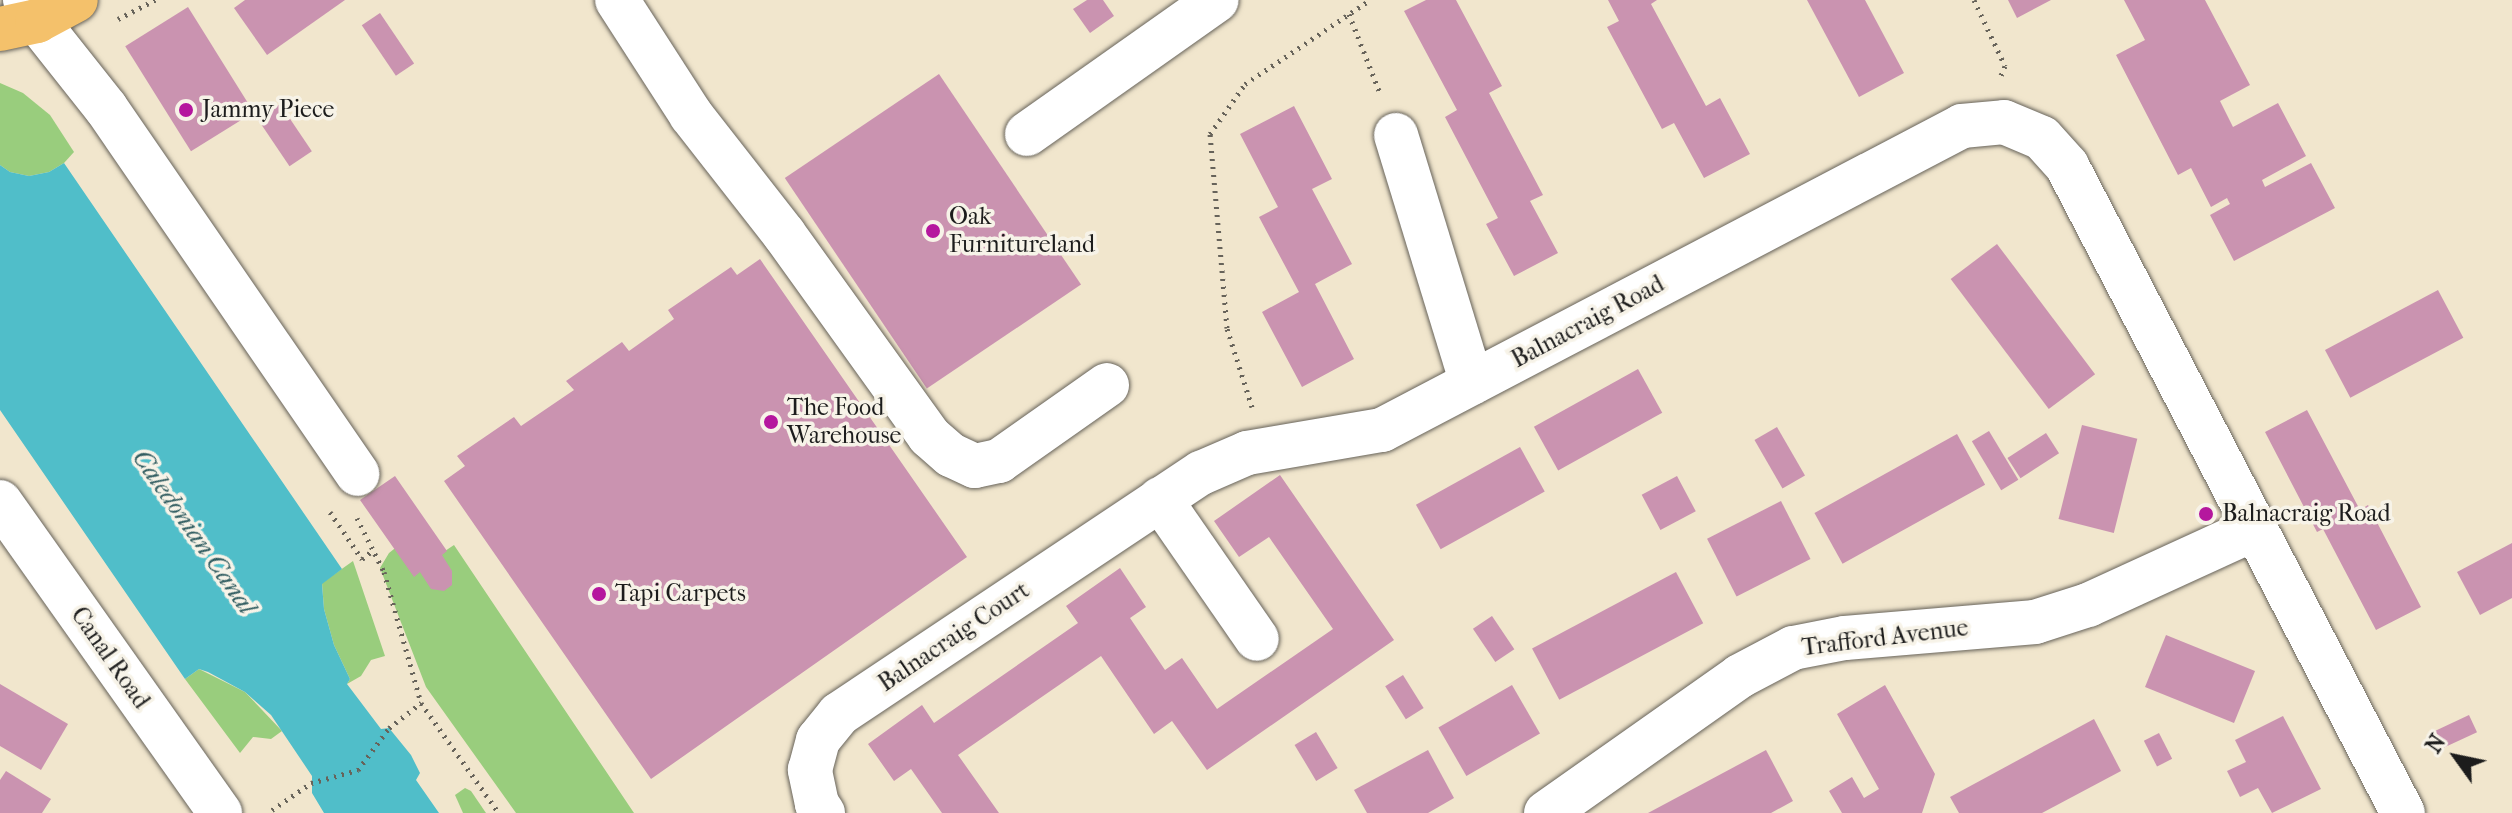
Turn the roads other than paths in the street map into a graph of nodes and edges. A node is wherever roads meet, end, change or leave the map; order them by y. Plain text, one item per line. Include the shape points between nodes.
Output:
1 (76, 0) edge
2 (617, 0) edge
3 (1217, 0) edge
4 (1172, 13) edge
5 (21, 17) edge
6 (1027, 134) dead end
7 (1396, 135) road end
8 (1472, 383) junction
9 (1107, 385) dead end
10 (1284, 447) joint
11 (358, 474) road end
12 (1160, 499) junction
13 (0, 502) edge
14 (2254, 529) junction
15 (1257, 639) dead end
16 (220, 813) edge
17 (823, 813) edge
18 (1546, 813) edge
19 (2403, 813) edge

1 - 5 main road
2 - 9 street via 691,115 929,436 951,455 975,466 999,461
3 - 4 street
4 - 6 street
5 - 11 street via 106,108
7 - 8 street
8 - 10 street, Balnacraig Road via 1382,430
8 - 14 street, Balnacraig Road via 1962,126 2004,122 2042,138 2067,166
10 - 12 street, Balnacraig Court via 1247,453
12 - 15 street
12 - 17 street, Balnacraig Court via 839,714 818,740 810,770
13 - 16 street, Canal Road
14 - 18 street, Trafford Avenue via 2088,605 2035,622 1845,638 1793,648 1740,676
14 - 19 street, Balnacraig Road

